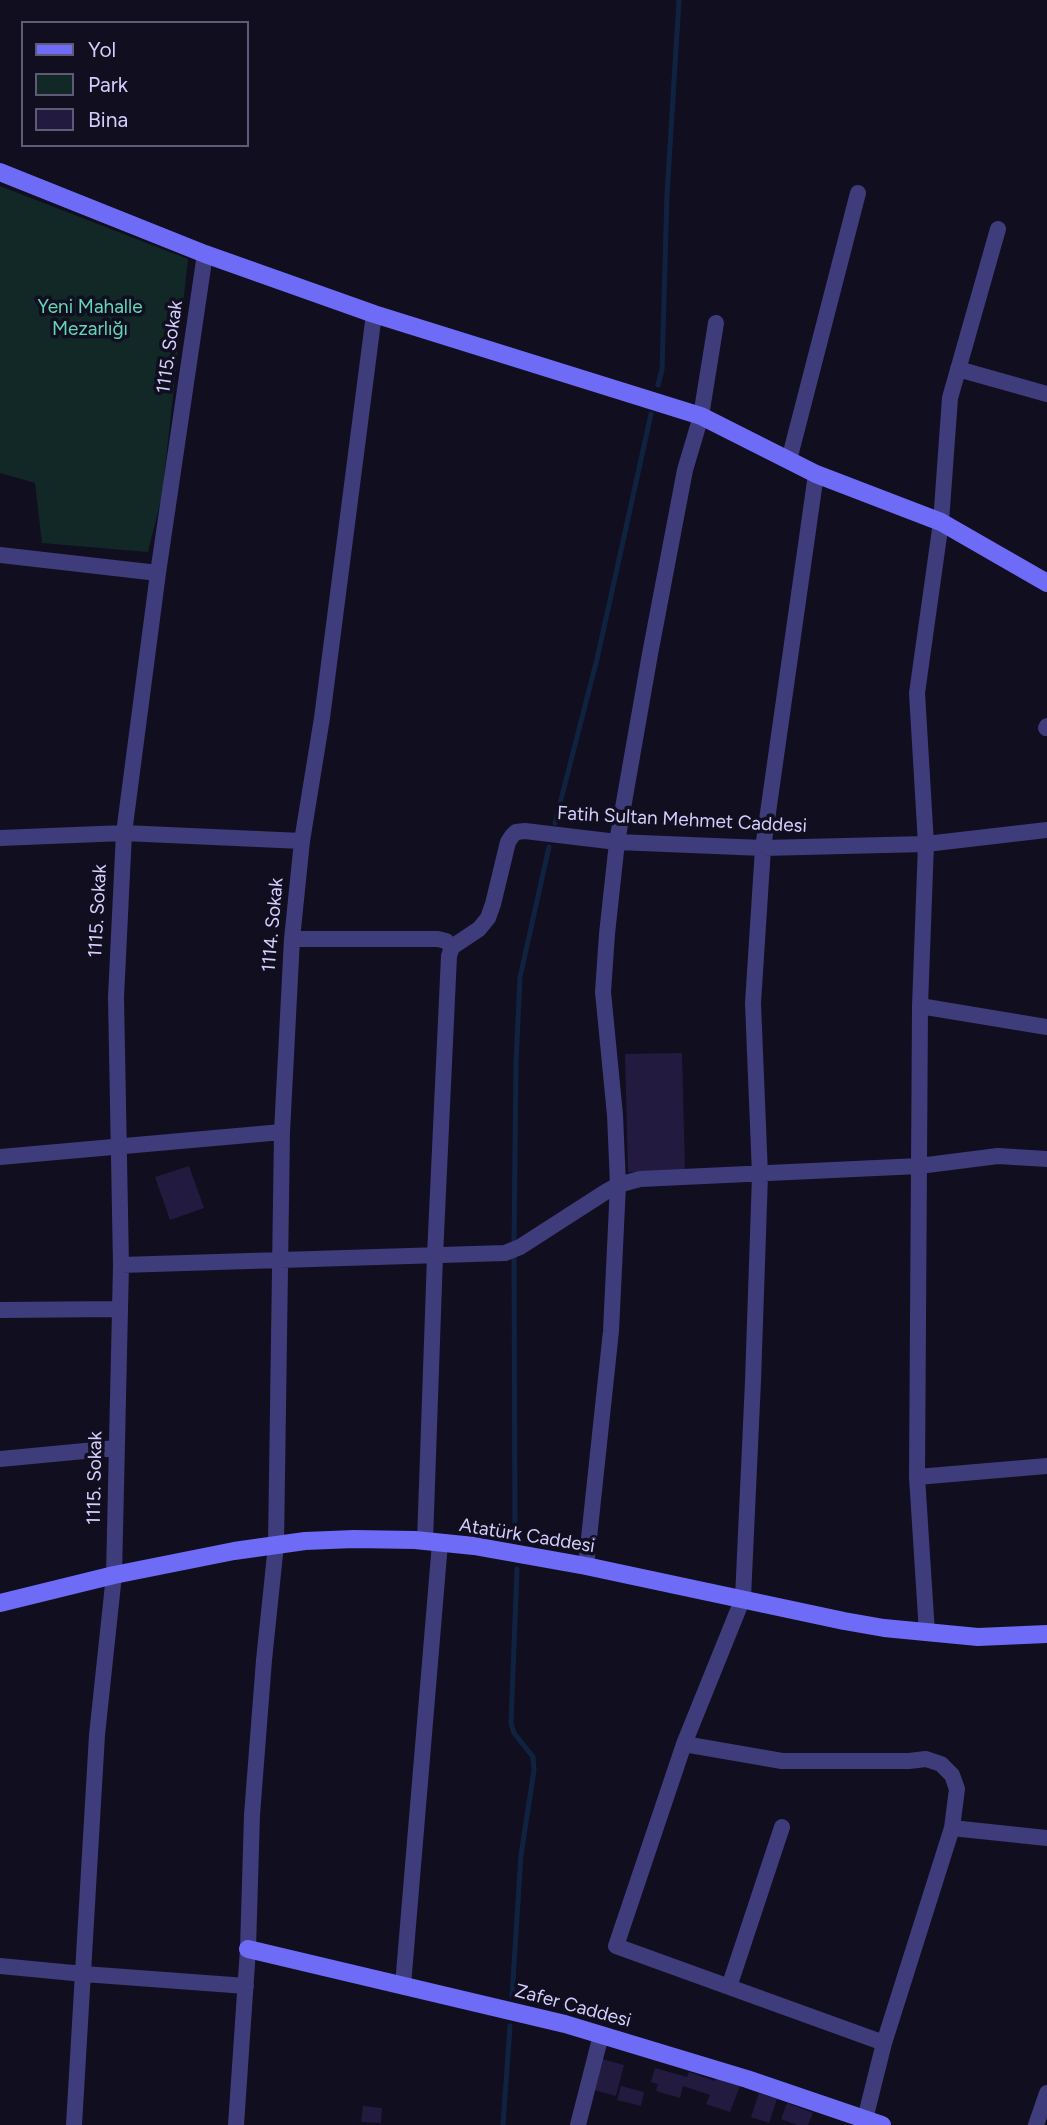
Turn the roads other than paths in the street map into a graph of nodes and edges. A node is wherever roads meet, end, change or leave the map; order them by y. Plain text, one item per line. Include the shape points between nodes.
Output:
1 (0, 172) edge
2 (858, 194) dead end
3 (998, 229) dead end
4 (205, 254) junction
5 (374, 314) junction
6 (716, 323) dead end
7 (958, 369) junction
8 (1047, 394) edge
9 (701, 416) junction
10 (789, 460) junction
11 (816, 474) junction
12 (941, 522) junction
13 (0, 555) edge
14 (158, 573) junction
15 (1047, 583) edge
16 (1047, 830) edge
17 (124, 833) junction
18 (0, 838) edge
19 (302, 841) junction
20 (617, 842) junction
21 (926, 844) junction
22 (763, 848) junction
23 (292, 939) junction
24 (452, 947) junction
25 (920, 1006) junction
26 (1047, 1027) edge
27 (282, 1132) junction
28 (119, 1147) junction
29 (0, 1157) edge
30 (1047, 1159) edge
31 (919, 1166) junction
32 (760, 1175) junction
33 (618, 1185) junction
34 (435, 1256) junction
35 (280, 1261) junction
36 (121, 1265) junction
37 (120, 1309) junction
38 (0, 1310) edge
39 (116, 1448) junction
40 (0, 1459) edge
41 (1047, 1466) edge
42 (917, 1477) junction
43 (432, 1542) junction
44 (276, 1545) junction
45 (586, 1566) junction
46 (114, 1575) junction
47 (743, 1598) junction
48 (0, 1603) edge
49 (927, 1633) junction
50 (1047, 1634) edge
51 (684, 1744) junction
52 (782, 1826) dead end
53 (952, 1828) junction
54 (1047, 1838) edge
55 (248, 1949) junction
56 (0, 1966) edge
57 (84, 1974) junction
58 (403, 1985) junction
59 (246, 1986) junction
60 (729, 1987) junction
61 (601, 2035) junction
62 (884, 2043) junction
63 (1047, 2093) edge
64 (865, 2119) junction
65 (75, 2125) edge
66 (236, 2125) edge
67 (578, 2125) edge
68 (882, 2125) edge
69 (1036, 2125) edge

1 - 4 street
2 - 10 street
3 - 7 street
4 - 5 street
4 - 14 street, 1115. Sokak
5 - 9 street
5 - 19 street, 1114. Sokak
6 - 9 street
7 - 8 street
7 - 12 street via 950,398
9 - 10 street
9 - 20 street via 685,471
10 - 11 street
11 - 12 street
11 - 22 street
12 - 15 street
12 - 21 street via 917,693
13 - 14 street
14 - 17 street, 1115. Sokak
16 - 21 street, Fatih Sultan Mehmet Caddesi
17 - 18 street
17 - 19 street
17 - 28 street, 1115. Sokak via 116,998
19 - 23 street, 1114. Sokak
20 - 22 street, Fatih Sultan Mehmet Caddesi
20 - 24 street, Fatih Sultan Mehmet Caddesi via 516,832 508,842 488,918
20 - 33 street via 603,992
21 - 22 street, Fatih Sultan Mehmet Caddesi
21 - 25 street
22 - 32 street via 753,1003
23 - 24 street via 438,939
23 - 27 street, 1114. Sokak
24 - 34 street
25 - 26 street
25 - 31 street
27 - 28 street
27 - 35 street, 1114. Sokak
28 - 29 street
28 - 36 street, 1115. Sokak
30 - 31 street via 998,1156
31 - 32 street
31 - 42 street
32 - 33 street via 640,1179
32 - 47 street
33 - 34 street via 510,1252
33 - 45 street via 611,1331
34 - 35 street
34 - 43 street
35 - 36 street
35 - 44 street, 1114. Sokak
36 - 37 street, 1115. Sokak
37 - 38 street
37 - 39 street, 1115. Sokak
39 - 40 street
39 - 46 street, 1115. Sokak
41 - 42 street
42 - 49 street
43 - 44 street, Atatürk Caddesi via 354,1539
43 - 45 street, Atatürk Caddesi
43 - 58 street
44 - 46 street, Atatürk Caddesi
44 - 55 street, 1114. Sokak via 252,1815
45 - 47 street, Atatürk Caddesi
46 - 48 street, Atatürk Caddesi
46 - 57 street, 1115. Sokak via 97,1735
47 - 49 street, Atatürk Caddesi via 844,1621
47 - 51 street
49 - 50 street, Atatürk Caddesi via 978,1637
51 - 53 street via 793,1761 926,1759 941,1764 952,1775 957,1789
51 - 60 street via 616,1946
52 - 60 street
53 - 54 street
53 - 62 street
55 - 58 street, Zafer Caddesi
55 - 59 street, 1114. Sokak
56 - 57 street
57 - 59 street
57 - 65 street, 1115. Sokak
58 - 61 street, Zafer Caddesi
59 - 66 street, 1114. Sokak
60 - 62 street
61 - 64 street, Zafer Caddesi
61 - 67 street
62 - 64 street
63 - 69 street
64 - 68 street, Zafer Caddesi

